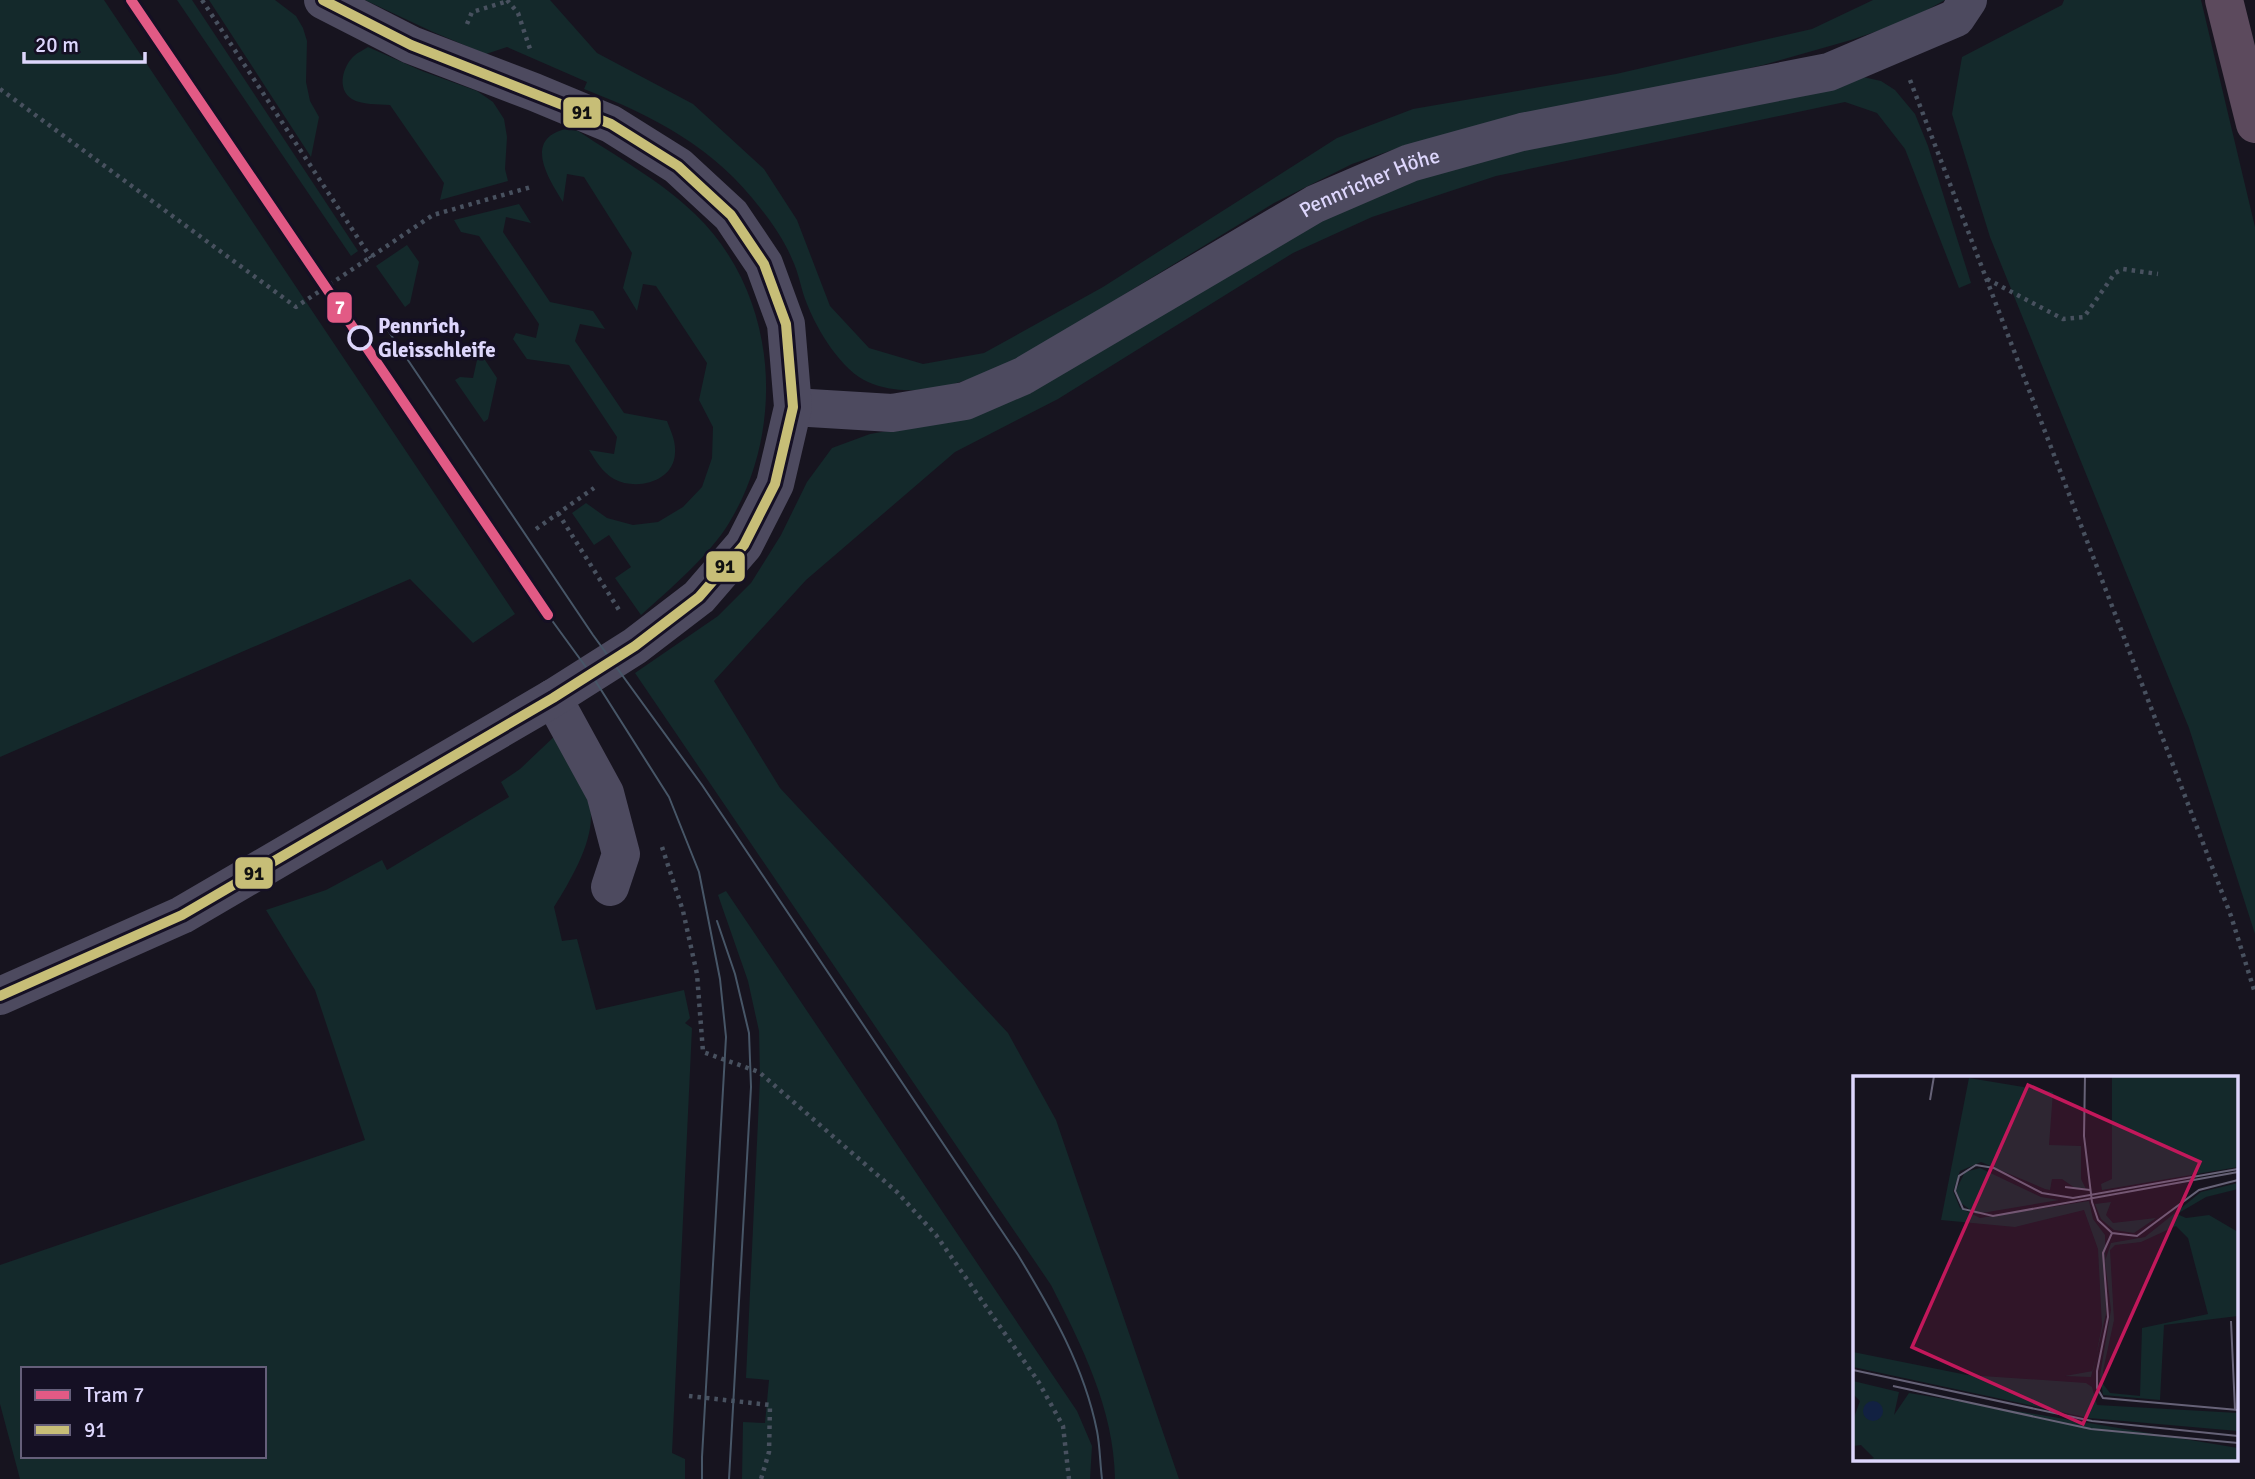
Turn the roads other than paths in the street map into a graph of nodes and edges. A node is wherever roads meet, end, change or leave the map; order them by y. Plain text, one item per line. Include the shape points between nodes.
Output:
1 (323, 0) edge
2 (1968, 0) edge
3 (2224, 0) edge
4 (2255, 124) edge
5 (793, 407) junction
6 (553, 698) junction
7 (610, 887) dead end
8 (0, 996) edge

1 - 5 street via 411,45 611,124 678,166 731,215 764,264 786,324
2 - 5 street, Pennricher Höhe via 1956,18 1829,72 1522,132 1410,163 1315,204 1023,376 965,401 892,413
3 - 4 highway
5 - 6 street via 775,484 744,545 699,597 635,646
6 - 7 street via 605,793 621,854
6 - 8 street via 182,915

